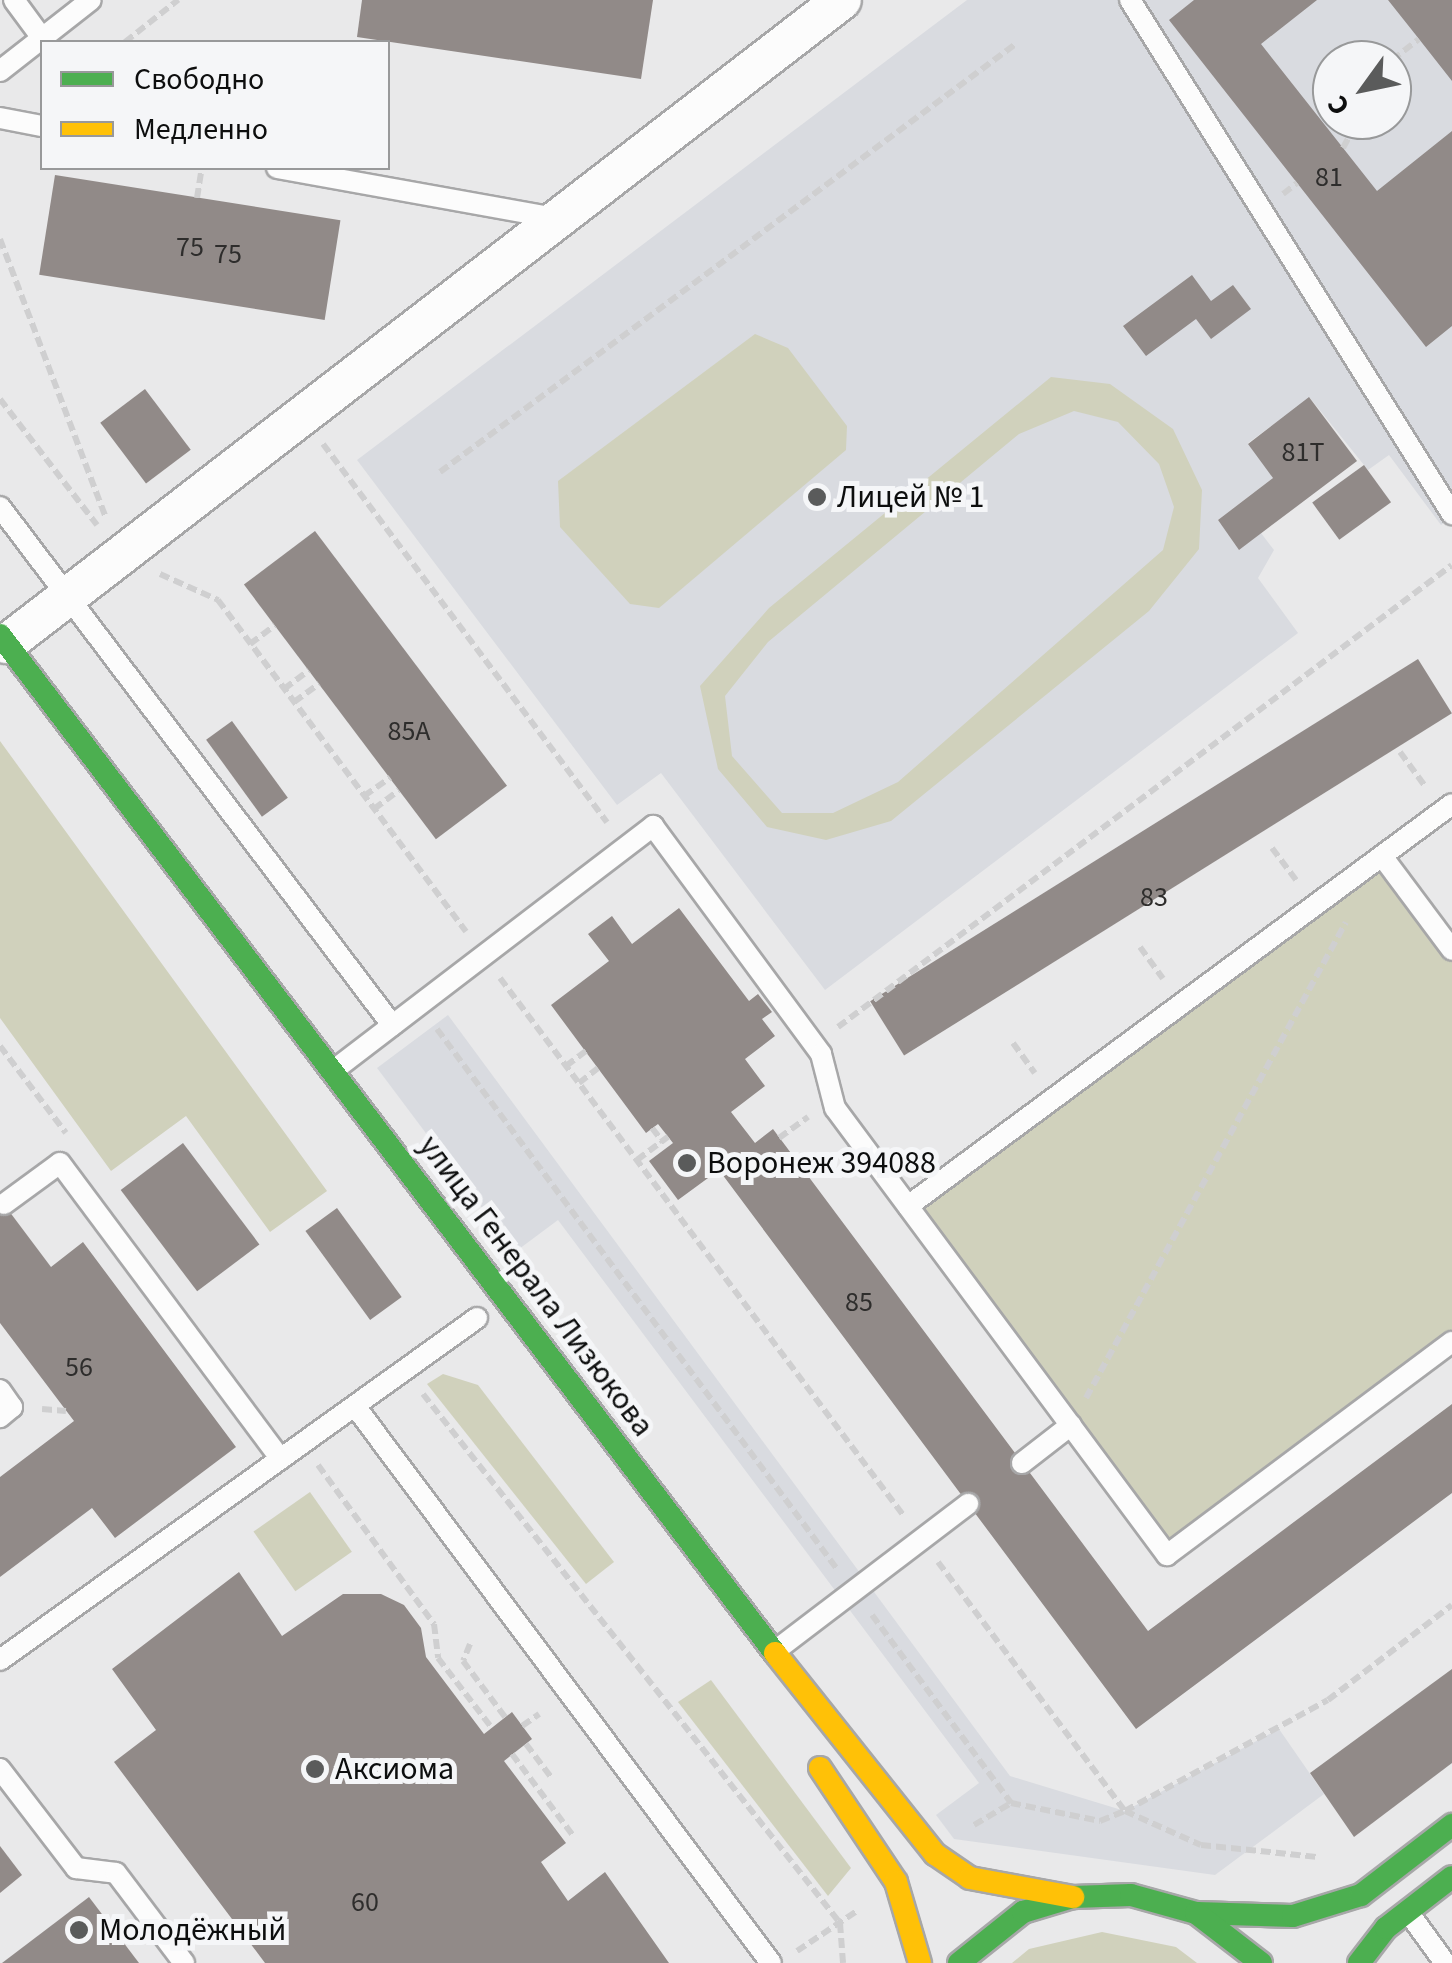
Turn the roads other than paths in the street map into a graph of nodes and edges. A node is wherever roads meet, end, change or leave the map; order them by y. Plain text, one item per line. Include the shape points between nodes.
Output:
1 (14, 0) edge
2 (91, 0) edge
3 (842, 0) edge
4 (1130, 0) edge
5 (42, 38) junction
6 (0, 71) edge
7 (0, 118) edge
8 (40, 126) edge
9 (288, 170) edge
10 (558, 218) junction
11 (0, 506) edge
12 (1452, 514) edge
13 (68, 596) junction
14 (3, 640) edge
15 (1448, 808) edge
16 (1382, 856) junction
17 (1452, 950) edge
18 (392, 1026) junction
19 (332, 1072) junction
20 (4, 1204) dead end
21 (908, 1206) junction
22 (477, 1318) dead end
23 (1452, 1342) edge
24 (0, 1390) edge
25 (355, 1406) junction
26 (0, 1416) edge
27 (1071, 1425) junction
28 (281, 1459) junction
29 (1022, 1463) dead end
30 (968, 1504) dead end
31 (774, 1652) junction
32 (0, 1660) edge
33 (807, 1751) dead end
34 (0, 1768) edge
35 (1452, 1825) edge
36 (1452, 1877) edge
37 (1073, 1897) junction
38 (1408, 1911) junction
39 (1196, 1914) junction
40 (184, 1963) edge
41 (771, 1963) edge
42 (920, 1963) edge
43 (959, 1963) edge
44 (1260, 1963) edge
45 (1360, 1963) edge
46 (1445, 1963) edge

1 - 5 lane
2 - 5 lane
3 - 10 street
4 - 12 lane
5 - 6 lane
7 - 8 lane
9 - 10 lane
10 - 13 street
11 - 13 lane
13 - 14 street
13 - 18 lane
14 - 19 main road, улица Генерала Лизюкова
15 - 16 lane
16 - 17 lane
16 - 21 lane
18 - 19 lane
18 - 21 lane via 653,826 814,1044 835,1108
19 - 31 main road, улица Генерала Лизюкова via 526,1312
20 - 28 lane via 60,1162
21 - 27 lane
22 - 25 lane
23 - 27 lane via 1167,1555
24 - 26 lane via 12,1406
25 - 28 lane
25 - 41 lane
27 - 29 lane
28 - 32 lane
30 - 31 lane
31 - 37 main road, улица Генерала Лизюкова via 934,1854 1009,1892
33 - 42 main road via 896,1882
34 - 40 lane via 76,1868 116,1873
35 - 39 main road via 1361,1895 1293,1916
36 - 38 main road
37 - 39 main road via 1131,1895
37 - 43 main road via 1024,1912
38 - 45 main road
38 - 46 lane
39 - 44 main road

